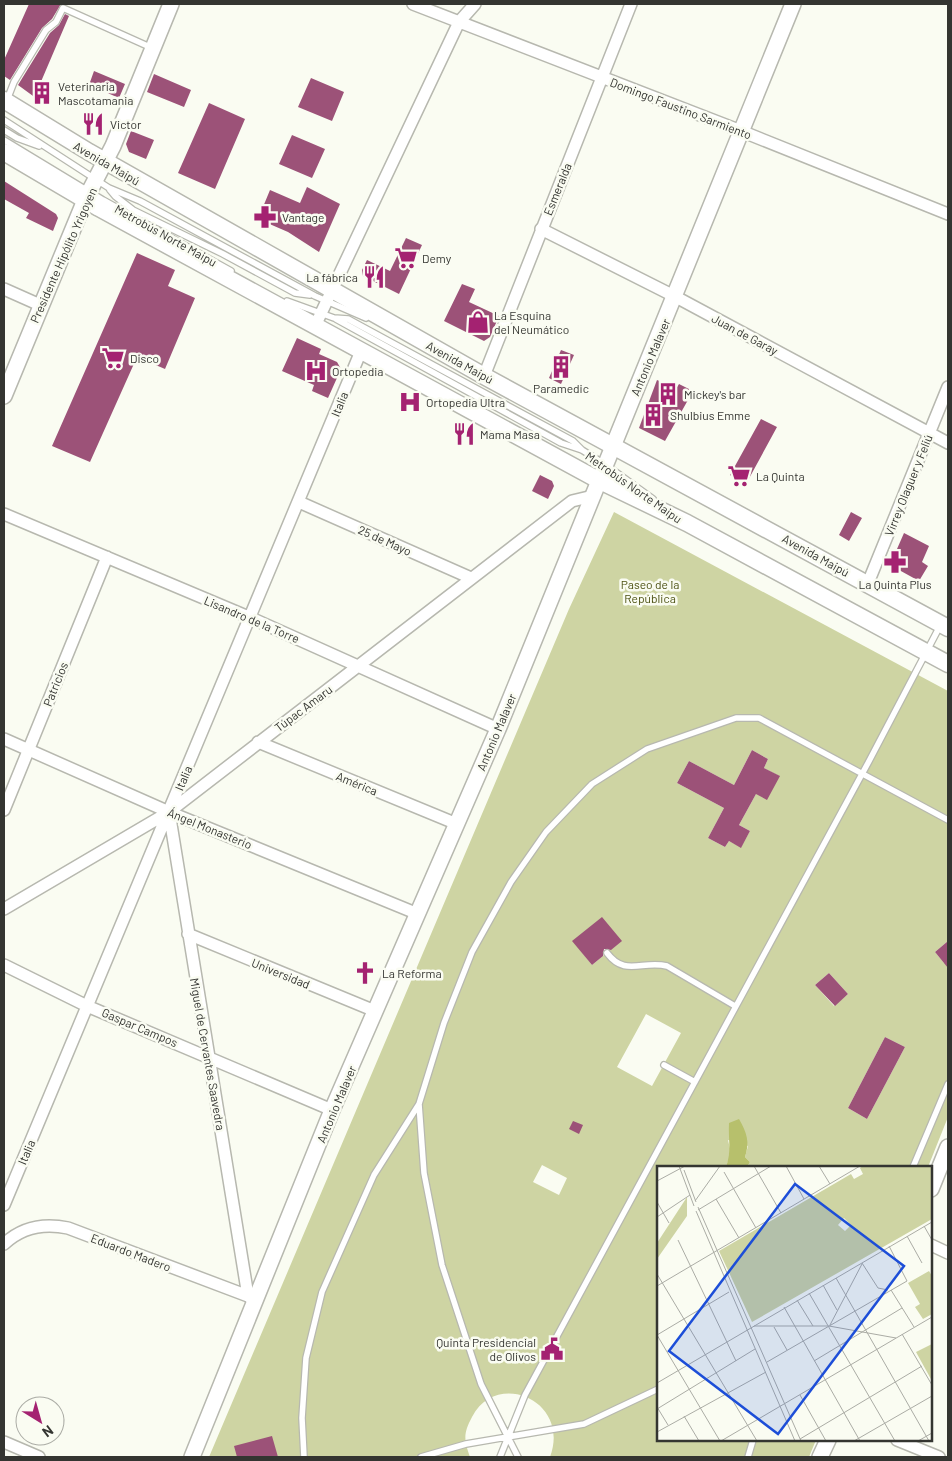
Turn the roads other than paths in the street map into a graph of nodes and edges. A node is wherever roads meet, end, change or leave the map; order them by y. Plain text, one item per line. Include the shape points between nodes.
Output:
1 (171, 4) edge
2 (413, 4) edge
3 (475, 4) edge
4 (631, 4) edge
5 (793, 4) edge
6 (459, 22) junction
7 (152, 48) junction
8 (602, 77) junction
9 (5, 101) edge
10 (4, 120) edge
11 (4, 130) edge
12 (741, 131) junction
13 (4, 140) edge
14 (49, 149) junction
15 (4, 152) edge
16 (105, 162) junction
17 (109, 188) junction
18 (90, 191) junction
19 (948, 214) edge
20 (541, 229) junction
21 (196, 232) junction
22 (193, 241) junction
23 (207, 241) junction
24 (224, 251) junction
25 (240, 276) dead end
26 (4, 289) edge
27 (330, 295) junction
28 (676, 297) junction
29 (283, 299) dead end
30 (40, 305) junction
31 (334, 318) junction
32 (318, 320) junction
33 (361, 351) junction
34 (408, 351) junction
35 (404, 357) junction
36 (416, 359) junction
37 (431, 363) junction
38 (428, 370) junction
39 (484, 376) junction
40 (948, 387) edge
41 (489, 394) junction
42 (4, 396) edge
43 (485, 401) junction
44 (501, 405) junction
45 (518, 410) junction
46 (514, 417) junction
47 (930, 433) junction
48 (948, 443) edge
49 (614, 444) junction
50 (582, 450) junction
51 (606, 465) junction
52 (600, 481) junction
53 (593, 496) junction
54 (299, 502) junction
55 (4, 514) edge
56 (687, 523) junction
57 (107, 558) junction
58 (471, 578) junction
59 (868, 583) junction
60 (250, 618) junction
61 (945, 626) edge
62 (926, 652) junction
63 (948, 664) edge
64 (358, 667) junction
65 (498, 729) junction
66 (4, 739) edge
67 (258, 742) junction
68 (29, 749) junction
69 (862, 775) junction
70 (4, 810) edge
71 (169, 812) junction
72 (948, 820) edge
73 (457, 824) junction
74 (4, 909) edge
75 (418, 914) junction
76 (188, 934) junction
77 (607, 953) dead end
78 (4, 965) edge
79 (88, 1006) junction
80 (735, 1006) junction
81 (375, 1011) junction
82 (210, 1056) junction
83 (664, 1065) dead end
84 (696, 1082) junction
85 (948, 1084) edge
86 (420, 1104) junction
87 (332, 1110) junction
88 (948, 1147) edge
89 (913, 1166) edge
90 (932, 1187) edge
91 (4, 1205) edge
92 (4, 1244) edge
93 (932, 1245) edge
94 (948, 1252) edge
95 (252, 1300) junction
96 (657, 1389) edge
97 (509, 1438) junction
98 (753, 1441) edge
99 (828, 1441) edge
100 (899, 1441) edge
101 (4, 1442) edge
102 (39, 1457) edge
103 (192, 1457) edge
104 (304, 1457) edge
105 (421, 1457) edge
106 (500, 1457) edge
107 (518, 1457) edge
108 (748, 1457) edge
109 (820, 1457) edge
110 (939, 1457) edge

1 - 7 street, Presidente Hipólito Yrigoyen
2 - 6 street, Domingo Faustino Sarmiento
3 - 6 street
4 - 8 street, Esmeralda
5 - 12 street, Antonio Malaver
6 - 8 street, Domingo Faustino Sarmiento
6 - 27 street
7 - 9 lane via 63,8 56,22 46,30
7 - 16 street, Presidente Hipólito Yrigoyen
8 - 12 street, Domingo Faustino Sarmiento
8 - 20 street, Esmeralda
9 - 16 main road, Avenida Maipú
10 - 14 lane, Metrobús Norte Maipu
11 - 14 lane, Metrobús Norte Maipu
12 - 19 street, Domingo Faustino Sarmiento
12 - 28 street, Antonio Malaver
13 - 18 lane, Metrobús Norte Maipu
14 - 18 lane, Metrobús Norte Maipu
15 - 18 main road
16 - 18 street, Presidente Hipólito Yrigoyen
16 - 27 main road, Avenida Maipú
17 - 18 lane, Metrobús Norte Maipu
17 - 21 lane, Metrobús Norte Maipu via 140,200
17 - 22 lane, Metrobús Norte Maipu via 133,210
18 - 25 lane, Metrobús Norte Maipu
18 - 30 street, Presidente Hipólito Yrigoyen
18 - 32 main road
20 - 28 street, Juan de Garay
20 - 39 street, Esmeralda
21 - 23 lane, Metrobús Norte Maipu
21 - 24 lane, Metrobús Norte Maipu
22 - 23 lane, Metrobús Norte Maipu
22 - 24 lane, Metrobús Norte Maipu
23 - 24 lane, Metrobús Norte Maipu
24 - 27 lane, Metrobús Norte Maipu via 315,296
26 - 30 street
27 - 32 street
27 - 39 main road, Avenida Maipú
28 - 47 street, Juan de Garay
28 - 49 street, Antonio Malaver
29 - 32 lane, Metrobús Norte Maipu
30 - 42 street, Presidente Hipólito Yrigoyen
31 - 32 lane, Metrobús Norte Maipu
31 - 34 lane, Metrobús Norte Maipu via 348,319
31 - 35 lane, Metrobús Norte Maipu
32 - 33 main road
33 - 52 main road
33 - 54 street, Italia
34 - 36 lane, Metrobús Norte Maipu
34 - 37 lane, Metrobús Norte Maipu
35 - 36 lane, Metrobús Norte Maipu
35 - 38 lane, Metrobús Norte Maipu
36 - 37 lane, Metrobús Norte Maipu
36 - 38 lane, Metrobús Norte Maipu
37 - 41 lane, Metrobús Norte Maipu
38 - 43 lane, Metrobús Norte Maipu
39 - 49 main road, Avenida Maipú
40 - 47 street, Virrey Olaguer y Feliú
41 - 44 lane, Metrobús Norte Maipu
41 - 45 lane, Metrobús Norte Maipu
43 - 44 lane, Metrobús Norte Maipu
43 - 46 lane, Metrobús Norte Maipu
44 - 45 lane, Metrobús Norte Maipu
44 - 46 lane, Metrobús Norte Maipu
45 - 50 lane, Metrobús Norte Maipu via 573,441
46 - 50 lane, Metrobús Norte Maipu via 561,443
47 - 48 street, Juan de Garay
47 - 59 street, Virrey Olaguer y Feliú
49 - 51 street, Antonio Malaver
49 - 59 main road, Avenida Maipú
50 - 51 lane, Metrobús Norte Maipu
51 - 52 street, Antonio Malaver
51 - 56 lane, Metrobús Norte Maipu
52 - 53 street, Antonio Malaver
52 - 56 main road
53 - 58 street, Túpac Amaru via 572,501
53 - 65 street, Antonio Malaver
54 - 58 street, 25 de Mayo
54 - 60 street, Italia
55 - 57 street, Lisandro de la Torre
56 - 62 main road
57 - 60 street, Lisandro de la Torre
57 - 68 street, Patricios
58 - 64 street, Túpac Amaru
59 - 61 main road, Avenida Maipú
60 - 64 street, Lisandro de la Torre
60 - 71 street, Italia
61 - 62 lane
62 - 63 main road
62 - 69 lane
64 - 65 street, Lisandro de la Torre
64 - 67 street, Túpac Amaru
65 - 73 street, Antonio Malaver
66 - 68 street, Ángel Monasterio
67 - 71 street, Túpac Amaru
67 - 73 street, América
68 - 70 street, Patricios
68 - 71 street, Ángel Monasterio
69 - 72 lane
69 - 80 lane
69 - 86 lane via 750,716 647,749 592,784 546,832 511,882 472,952 444,1023
71 - 74 street, Túpac Amaru
71 - 75 street, Ángel Monasterio
71 - 76 street, Miguel de Cervantes Saavedra
71 - 79 street, Italia
73 - 75 street, Antonio Malaver
75 - 81 street, Antonio Malaver
76 - 81 street, Universidad
76 - 82 street, Miguel de Cervantes Saavedra
77 - 80 lane via 614,963 622,966 658,963 667,966
78 - 79 street, Gaspar Campos
79 - 82 street, Gaspar Campos
79 - 91 street, Italia
80 - 84 lane
81 - 87 street, Antonio Malaver
82 - 87 street, Gaspar Campos
82 - 95 street, Miguel de Cervantes Saavedra
83 - 84 lane
84 - 97 lane via 525,1396
85 - 89 lane
86 - 97 lane via 424,1173 442,1265 481,1384
86 - 104 lane via 374,1175 322,1292 306,1358 302,1418
87 - 95 street, Antonio Malaver
88 - 90 street
92 - 95 street, Eduardo Madero via 21,1231 34,1227 68,1228
93 - 94 street
95 - 103 street, Antonio Malaver
96 - 97 lane via 584,1424
97 - 105 lane via 466,1444
97 - 106 lane
97 - 107 lane
98 - 108 lane
99 - 109 street
100 - 110 street
101 - 102 street

